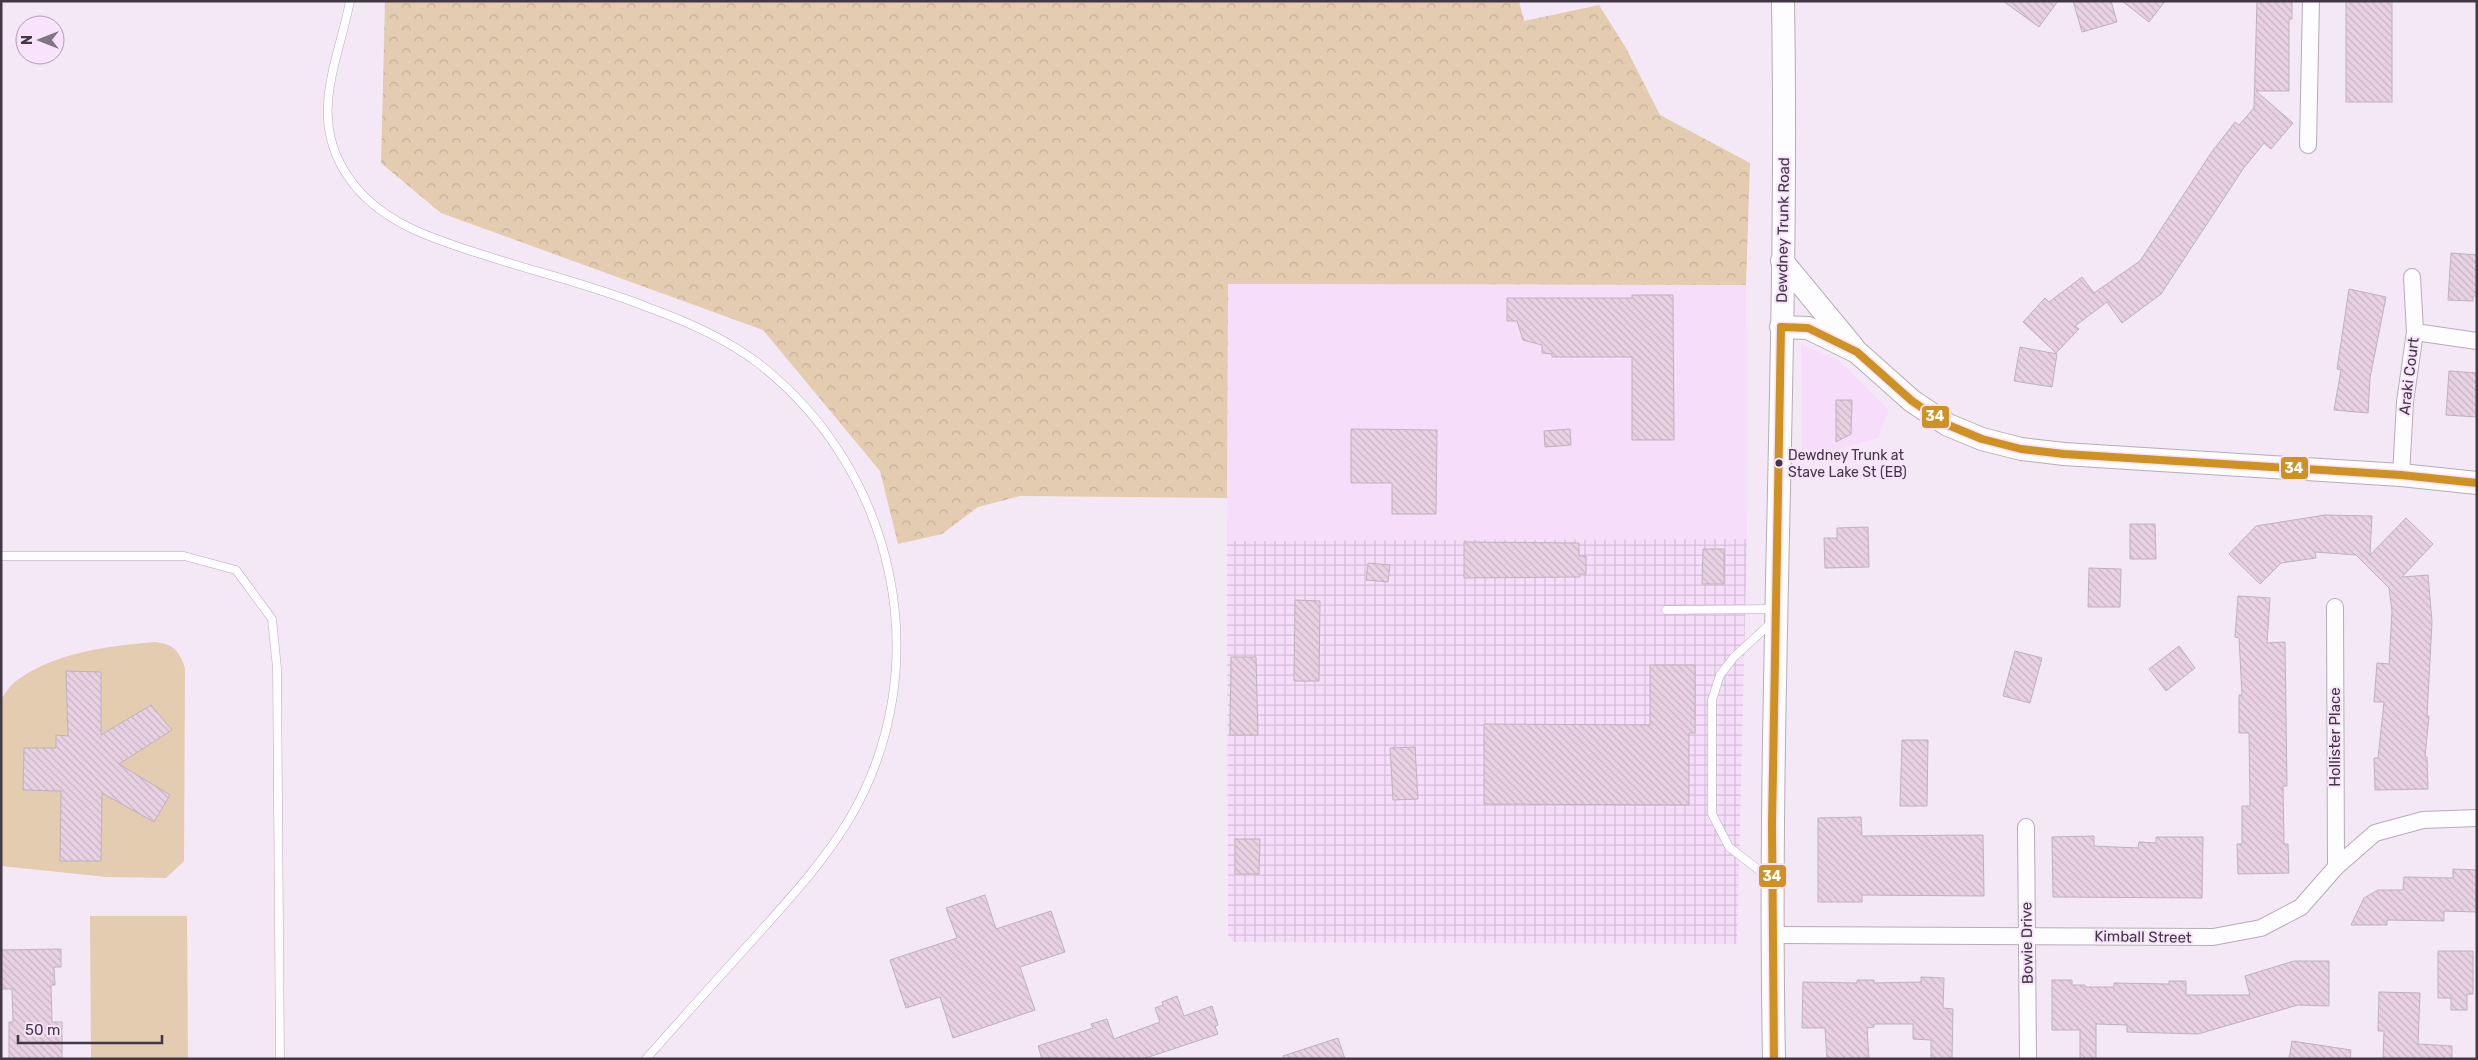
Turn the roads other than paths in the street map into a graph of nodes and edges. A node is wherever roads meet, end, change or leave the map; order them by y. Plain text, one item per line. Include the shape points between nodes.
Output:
1 (350, 1) edge
2 (1783, 1) edge
3 (2311, 1) edge
4 (2308, 145) dead end
5 (1782, 261) junction
6 (2412, 277) dead end
7 (1781, 326) junction
8 (2415, 332) junction
9 (2477, 341) edge
10 (1857, 352) junction
11 (2401, 475) junction
12 (2477, 483) edge
13 (1, 556) edge
14 (2335, 607) dead end
15 (1666, 610) dead end
16 (1775, 614) junction
17 (2477, 818) edge
18 (2026, 827) dead end
19 (2336, 866) junction
20 (1771, 879) junction
21 (1772, 935) junction
22 (2027, 935) junction
23 (280, 1059) edge
24 (646, 1059) edge
25 (1774, 1059) edge
26 (2028, 1059) edge

1 - 24 lane via 330,79 328,104 336,156 363,197 382,212 425,236 646,306 724,340 757,362 786,387 837,445 871,511 883,546 892,593 896,663 884,741 868,781 849,820 803,883
2 - 5 main road, Dewdney Trunk Road via 1785,138
3 - 4 street
5 - 7 main road, Dewdney Trunk Road
5 - 10 main road
6 - 8 street, Araki Court
7 - 10 main road via 1808,328
7 - 16 main road, Dewdney Trunk Road
8 - 9 street
8 - 11 street, Araki Court via 2405,402
10 - 11 main road via 1912,401 1948,425 1982,439 2021,449
11 - 12 main road
13 - 23 lane via 184,556 236,570 272,619 277,668
14 - 19 street, Hollister Place
15 - 16 lane
16 - 20 main road, Dewdney Trunk Road
16 - 20 lane via 1720,675 1712,700 1712,814 1729,847
17 - 19 street, Kimball Street via 2423,820 2375,832
18 - 22 street, Bowie Drive
19 - 22 street, Kimball Street via 2301,907 2260,928 2213,937
20 - 21 main road, Dewdney Trunk Road
21 - 22 street, Kimball Street
21 - 25 main road, Dewdney Trunk Road
22 - 26 street, Bowie Drive

